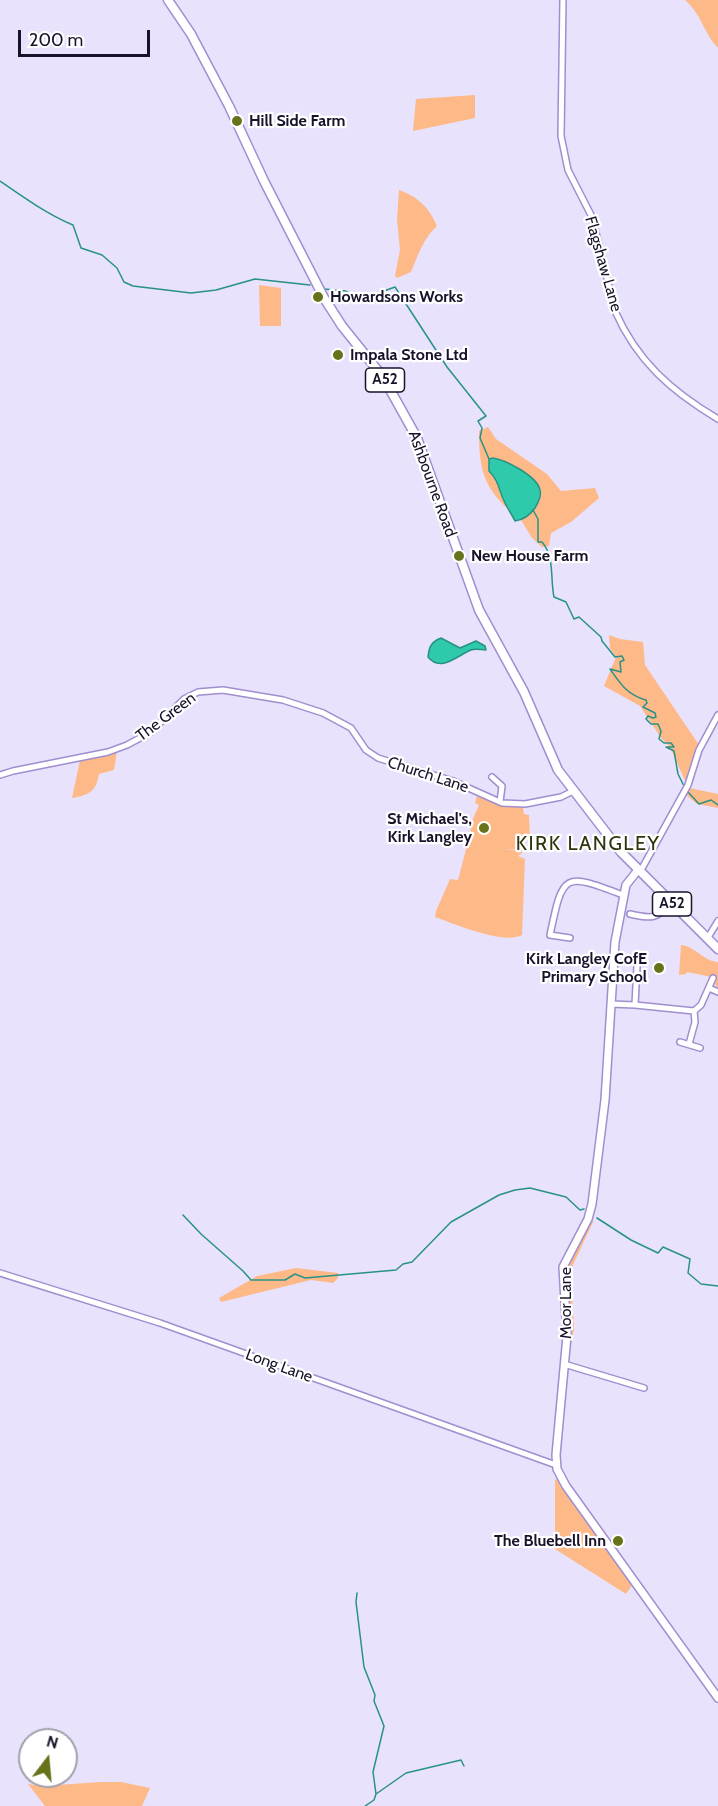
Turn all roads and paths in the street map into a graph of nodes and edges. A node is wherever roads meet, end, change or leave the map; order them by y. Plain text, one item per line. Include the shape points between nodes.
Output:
1 (168, 0) edge
2 (563, 0) edge
3 (718, 419) edge
4 (299, 705) joint
5 (718, 715) edge
6 (0, 775) edge
7 (492, 777) dead end
8 (508, 781) dead end
9 (502, 786) junction
10 (573, 791) junction
11 (500, 802) junction
12 (639, 871) junction
13 (623, 895) junction
14 (672, 904) junction
15 (630, 914) dead end
16 (718, 921) edge
17 (570, 938) dead end
18 (707, 939) junction
19 (718, 949) edge
20 (637, 966) dead end
21 (713, 978) dead end
22 (709, 988) junction
23 (718, 992) edge
24 (611, 1004) junction
25 (635, 1005) junction
26 (694, 1011) junction
27 (680, 1042) dead end
28 (689, 1044) junction
29 (700, 1048) dead end
30 (0, 1273) edge
31 (564, 1364) junction
32 (644, 1388) dead end
33 (556, 1465) junction
34 (718, 1698) edge

1 - 10 highway, Ashbourne Road / A52 via 229,106 324,298 383,377 409,422 426,459 479,610 524,692 552,759
2 - 3 street, Flagshaw Lane via 563,150 568,170 592,218 615,311 646,363
4 - 6 street, The Green via 223,690 198,692 184,699 141,740 108,752
4 - 11 street, Church Lane via 345,723 366,750 378,758 453,780
5 - 12 street via 699,750 688,785
7 - 9 street
8 - 9 street
9 - 11 street
10 - 11 street, Church Lane via 525,804
10 - 12 highway, Ashbourne Road / A52
12 - 13 main road, Moor Lane via 626,885
12 - 14 highway, Ashbourne Road / A52
13 - 17 street via 581,881 567,884 556,901 550,935
13 - 24 main road, Moor Lane
14 - 15 street via 653,917
14 - 18 highway, Ashbourne Road / A52
16 - 18 street
18 - 19 highway, Ashbourne Road / A52
20 - 25 street
21 - 22 street
22 - 23 street
22 - 26 street
24 - 25 street
24 - 31 main road, Moor Lane via 605,1100 592,1204 563,1267 567,1336
25 - 26 street
26 - 28 street
27 - 28 street
28 - 29 street
30 - 33 street, Long Lane via 160,1323
31 - 32 street
31 - 33 main road, Moor Lane
33 - 34 main road via 566,1486

